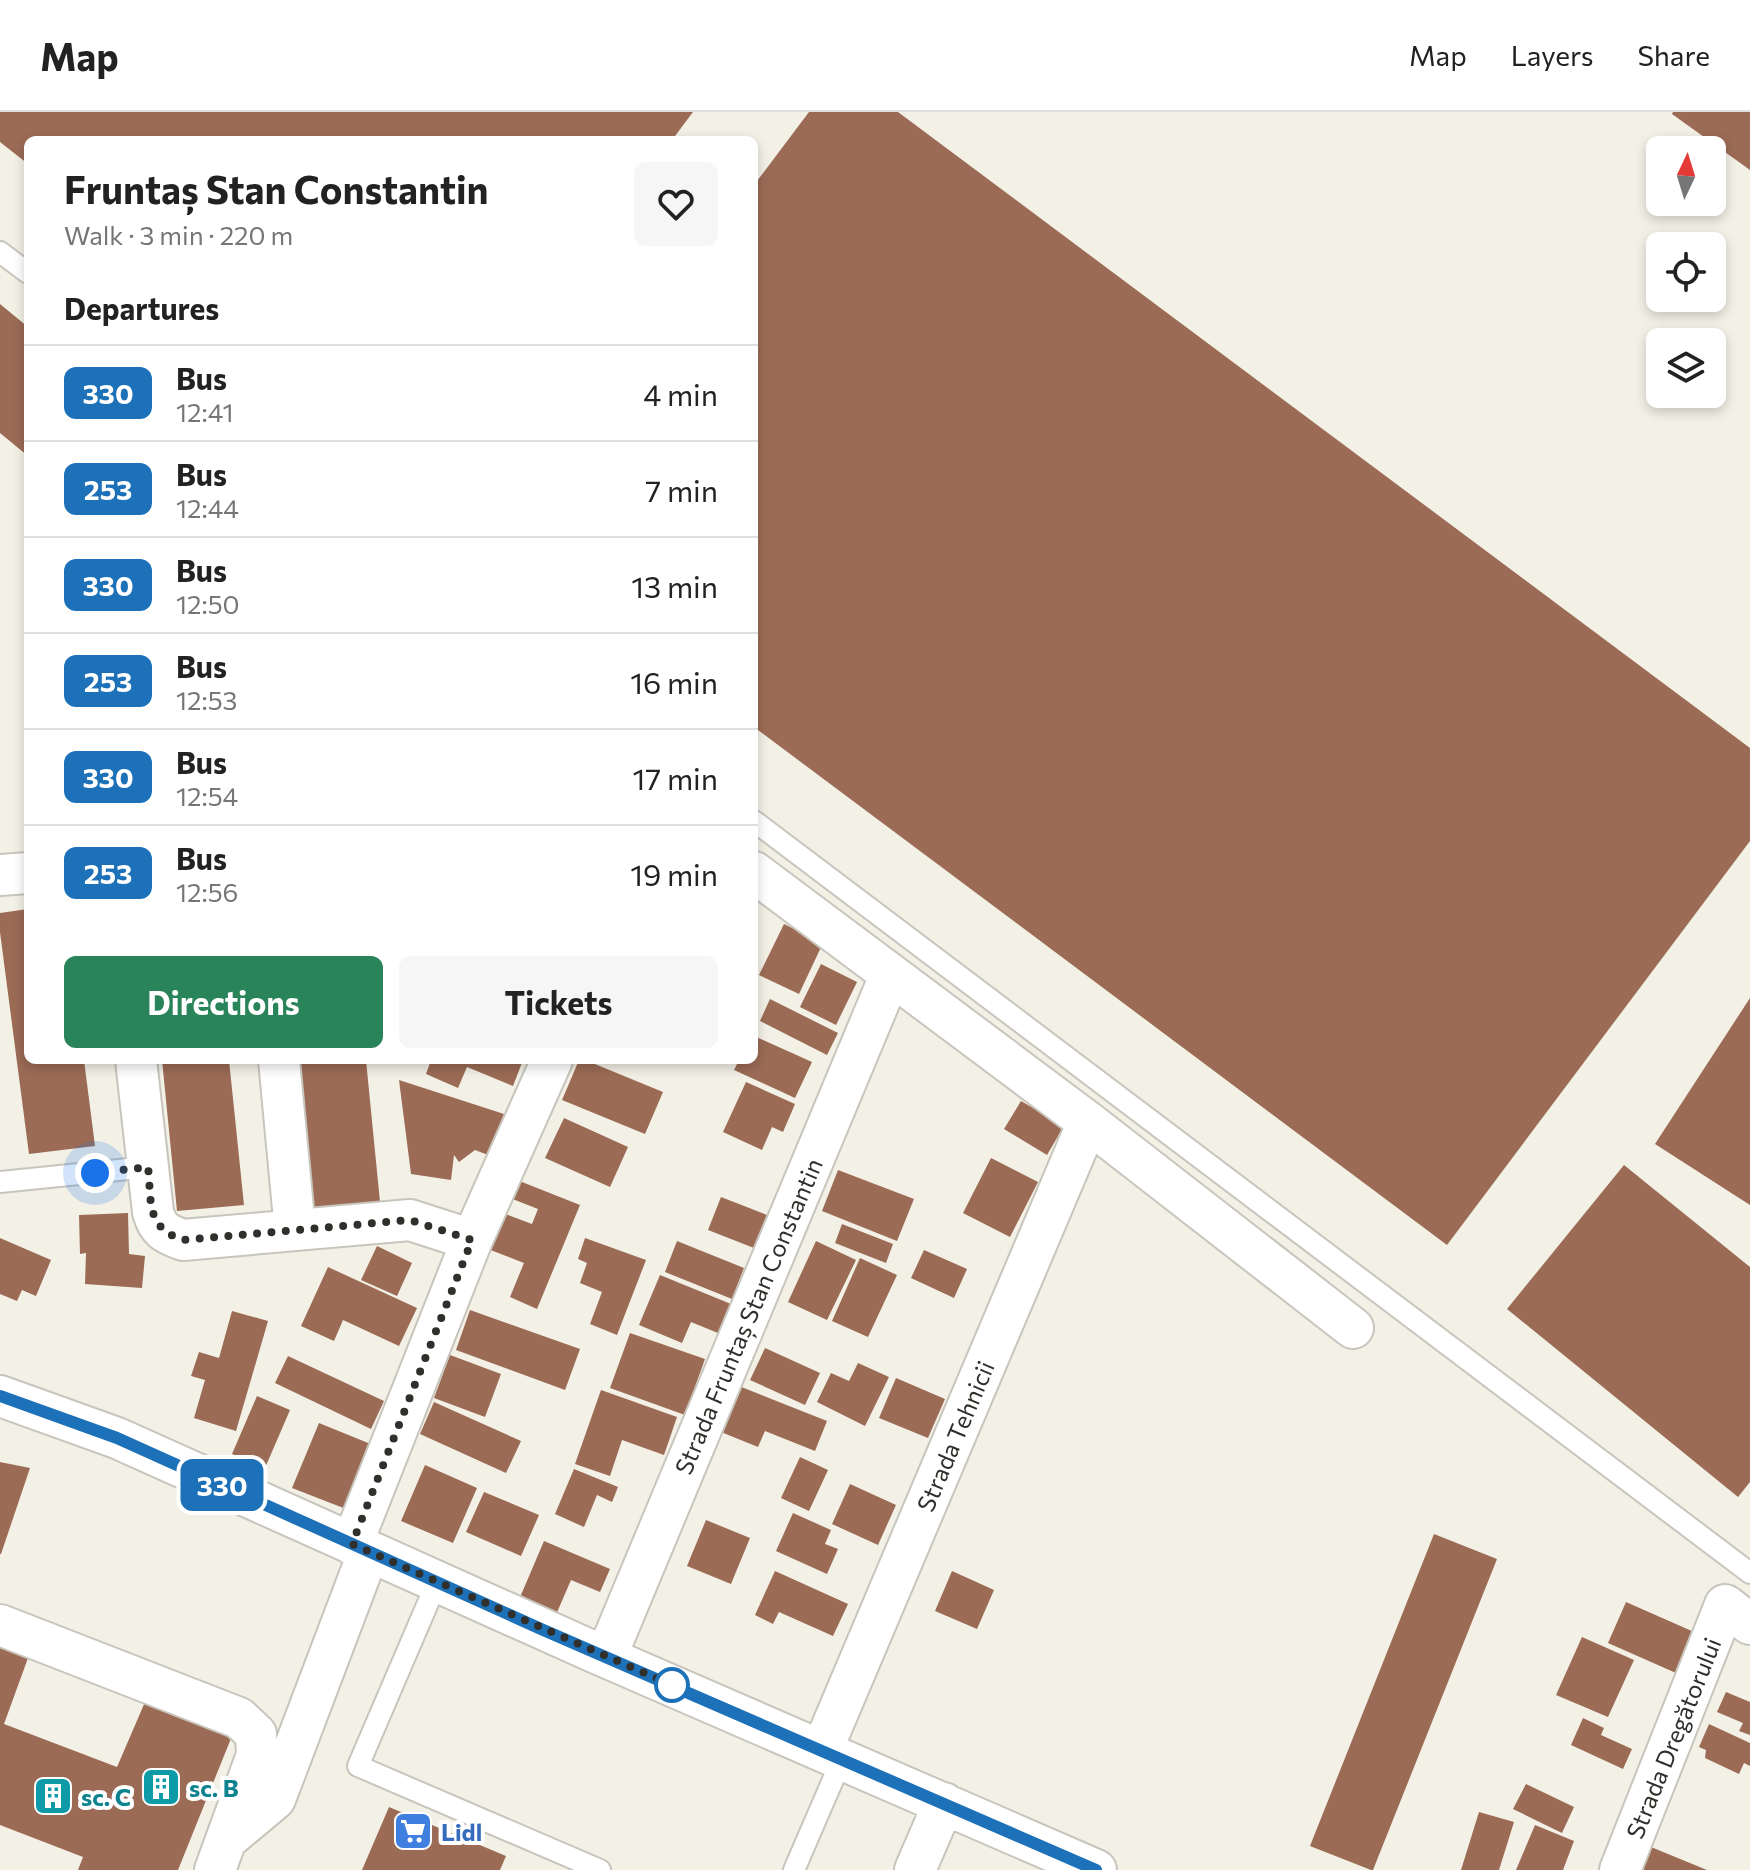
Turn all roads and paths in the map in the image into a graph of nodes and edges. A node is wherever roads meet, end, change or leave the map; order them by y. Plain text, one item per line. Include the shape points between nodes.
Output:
1 (0, 252) edge
2 (24, 270) edge
3 (758, 824) edge
4 (24, 873) edge
5 (0, 875) edge
6 (758, 875) edge
7 (890, 976) junction
8 (136, 1064) edge
9 (279, 1064) edge
10 (550, 1064) edge
11 (1088, 1122) junction
12 (148, 1167) junction
13 (0, 1182) edge
14 (295, 1230) junction
15 (472, 1240) junction
16 (1353, 1328) dead end
17 (0, 1396) edge
18 (360, 1548) junction
19 (1750, 1573) edge
20 (437, 1582) junction
21 (1738, 1615) edge
22 (0, 1625) edge
23 (606, 1657) junction
24 (832, 1754) junction
25 (944, 1803) junction
26 (221, 1855) edge
27 (600, 1870) edge
28 (794, 1870) edge
29 (915, 1870) edge
30 (1096, 1870) edge
31 (1620, 1870) edge

1 - 2 lane
3 - 19 lane
4 - 5 street
6 - 7 street
7 - 11 street
7 - 23 street, Strada Fruntaș Stan Constantin
8 - 12 street
9 - 14 street
10 - 15 street
11 - 16 street
11 - 24 street, Strada Tehnicii
12 - 13 lane
12 - 14 street via 153,1212 166,1234 183,1240
14 - 15 street via 410,1220
15 - 18 street
17 - 18 street via 117,1438
18 - 20 street
18 - 26 street via 275,1799
20 - 23 street
20 - 27 lane via 358,1766
21 - 31 street, Strada Dregătorului
22 - 26 street via 239,1718 256,1734 257,1755
23 - 24 street
24 - 25 street
24 - 28 lane
25 - 29 street
25 - 30 street

